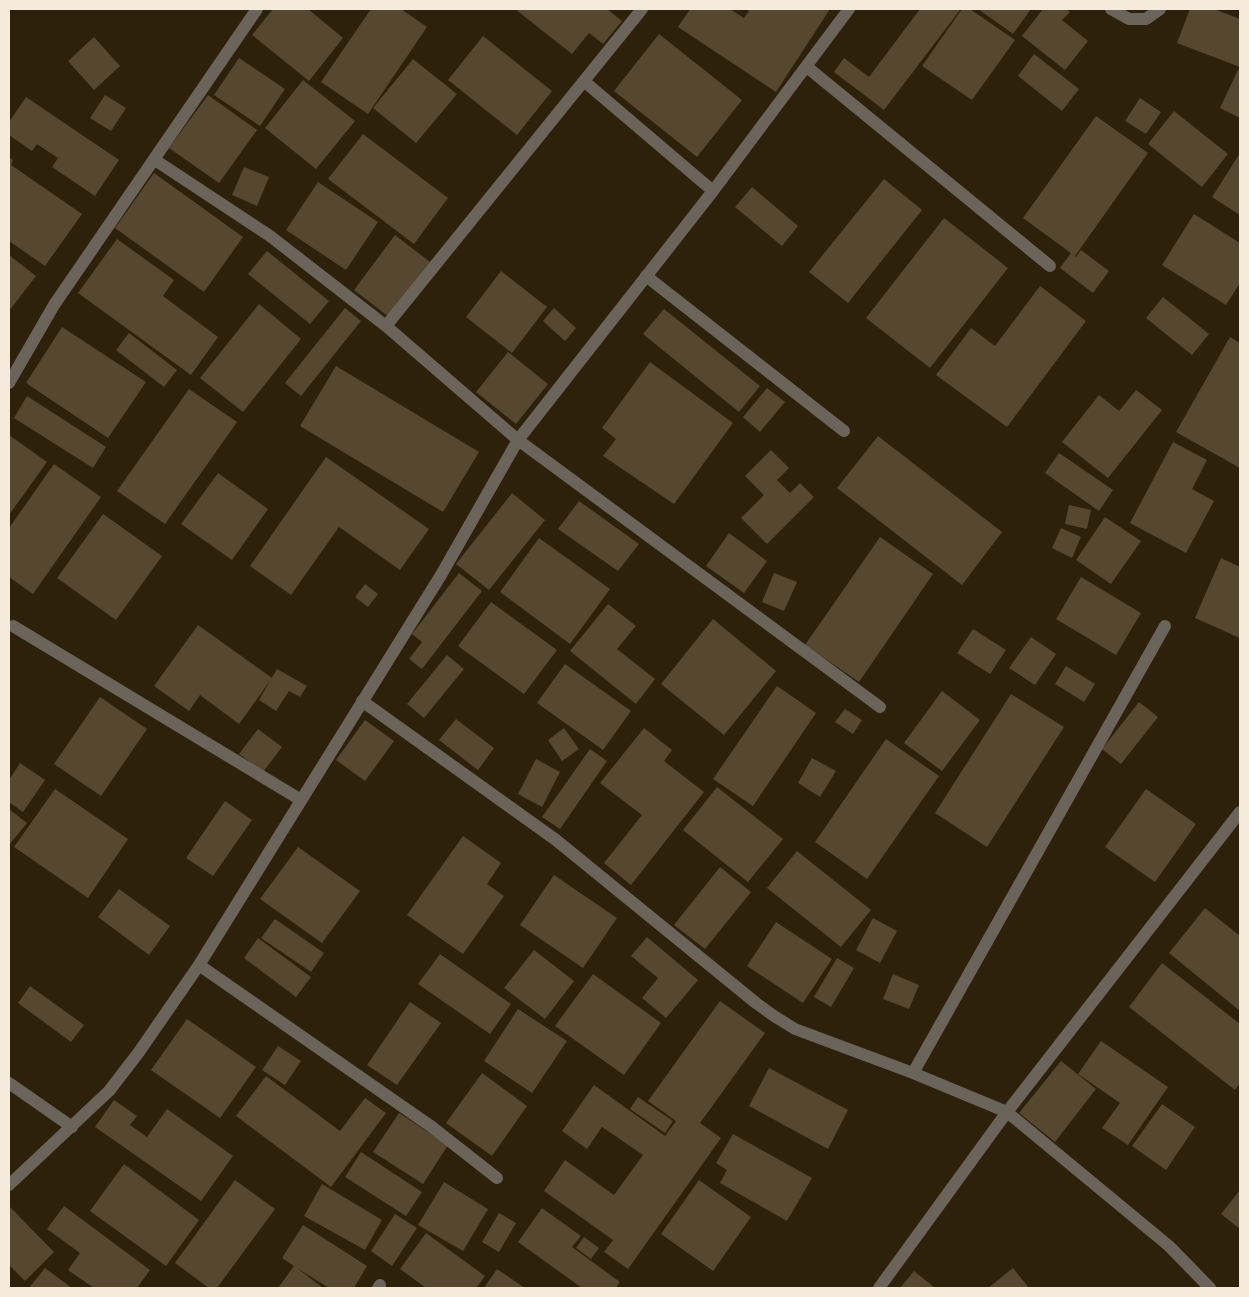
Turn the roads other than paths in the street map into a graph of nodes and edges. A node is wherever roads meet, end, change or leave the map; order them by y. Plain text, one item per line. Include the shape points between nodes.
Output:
1 (257, 9) edge
2 (642, 9) edge
3 (849, 9) edge
4 (1111, 9) edge
5 (1160, 9) edge
6 (807, 67) junction
7 (585, 82) junction
8 (155, 160) junction
9 (713, 190) junction
10 (1050, 266) dead end
11 (646, 276) junction
12 (386, 326) junction
13 (9, 384) edge
14 (844, 430) dead end
15 (518, 440) junction
16 (13, 626) dead end
17 (1165, 626) dead end
18 (362, 701) junction
19 (880, 706) dead end
20 (301, 800) junction
21 (1240, 812) edge
22 (199, 965) junction
23 (913, 1073) junction
24 (9, 1083) edge
25 (1007, 1112) junction
26 (72, 1127) junction
27 (496, 1178) dead end
28 (9, 1185) edge
29 (879, 1288) edge
30 (1210, 1288) edge

1 - 8 street
2 - 7 street
3 - 6 street
4 - 5 street via 1128,19 1146,19
6 - 9 street
6 - 10 street
7 - 9 street
7 - 12 street
8 - 12 street via 270,236
8 - 13 street via 54,305
9 - 11 street
11 - 14 street
11 - 15 street
12 - 15 street
15 - 18 street via 441,575
15 - 19 street
16 - 20 street
17 - 23 street
18 - 20 street
18 - 23 street via 556,840 774,1016 795,1029
20 - 22 street
21 - 25 street
22 - 26 street via 109,1091
22 - 27 street via 432,1127
23 - 25 street
24 - 26 street
25 - 29 street
25 - 30 street via 1169,1246
26 - 28 street

